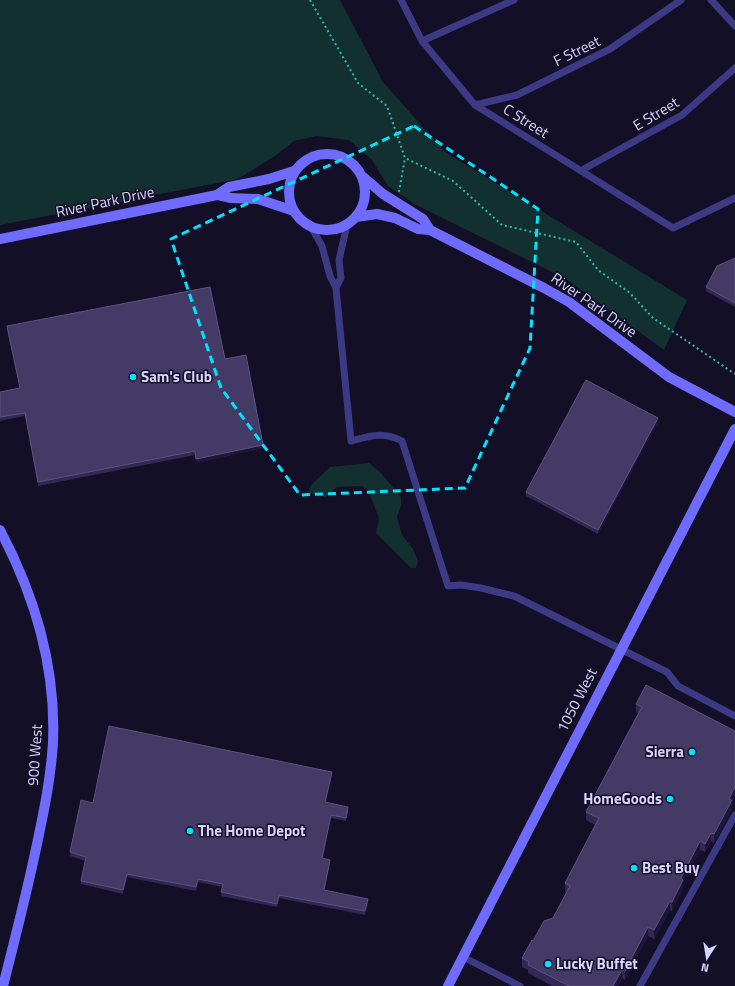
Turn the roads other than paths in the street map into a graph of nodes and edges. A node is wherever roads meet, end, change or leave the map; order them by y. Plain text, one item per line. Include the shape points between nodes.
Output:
1 (401, 0) edge
2 (514, 0) edge
3 (681, 0) edge
4 (711, 0) edge
5 (735, 26) edge
6 (422, 41) junction
7 (735, 68) edge
8 (475, 104) junction
9 (582, 170) junction
10 (294, 171) junction
11 (362, 176) junction
12 (217, 195) junction
13 (735, 198) edge
14 (294, 211) junction
15 (356, 217) junction
16 (347, 225) junction
17 (311, 227) junction
18 (430, 230) junction
19 (0, 239) edge
20 (336, 288) junction
21 (735, 412) edge
22 (735, 429) edge
23 (0, 530) edge
24 (621, 649) junction
25 (735, 716) edge
26 (735, 815) edge
27 (463, 956) junction
28 (3, 986) edge
29 (448, 986) edge
30 (520, 986) edge
31 (640, 986) edge

1 - 6 lane, C Street
2 - 6 lane
3 - 8 lane, F Street via 610,49 517,94
4 - 5 lane
6 - 8 lane, C Street
7 - 9 lane, E Street via 682,116
8 - 9 lane, C Street
9 - 13 lane, C Street via 673,228
10 - 11 street via 312,156 324,154 346,159
10 - 12 street, River Park Drive via 229,187
10 - 14 street via 288,191
11 - 15 street via 365,198
11 - 18 street, River Park Drive via 382,194 423,219
12 - 14 street, River Park Drive via 258,199
12 - 19 street, River Park Drive
14 - 17 street
15 - 16 street
15 - 18 street, River Park Drive via 377,214 395,218 418,229
16 - 17 street via 329,230
16 - 20 lane via 340,260 341,278
17 - 20 lane via 322,246
18 - 21 street, River Park Drive via 569,302 669,377
20 - 24 lane via 351,441 382,435 402,441 448,586 481,588 514,596
22 - 24 street, 1050 West
23 - 28 street, 900 West via 19,568 40,625 49,675 53,728 47,798
24 - 25 lane via 667,672 678,686
24 - 27 street, 1050 West
26 - 31 lane
27 - 29 street, 1050 West
27 - 30 lane

